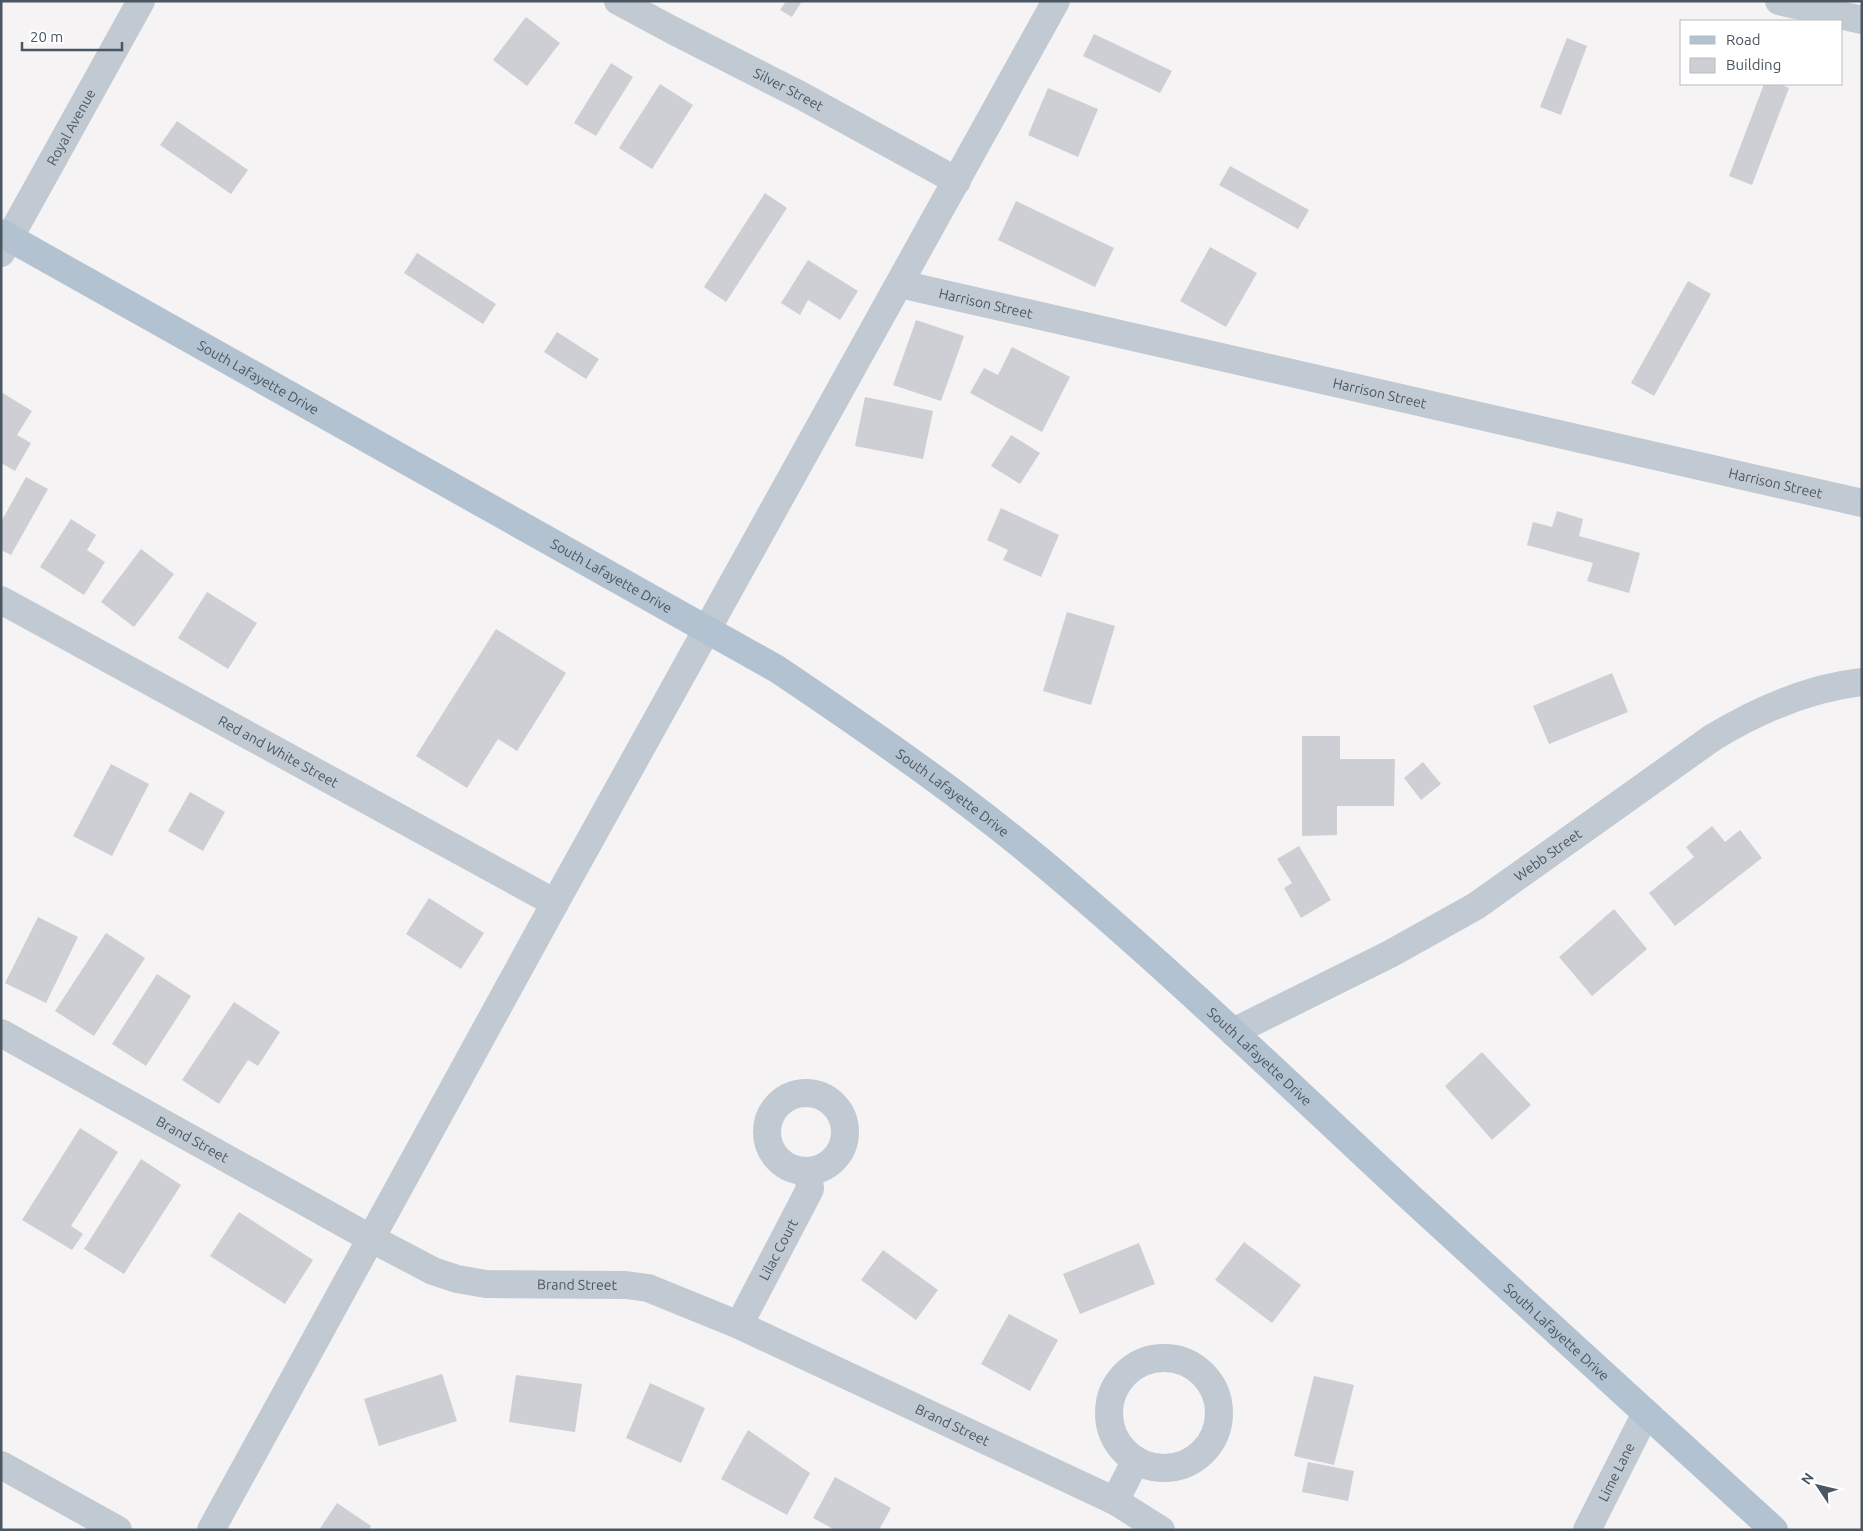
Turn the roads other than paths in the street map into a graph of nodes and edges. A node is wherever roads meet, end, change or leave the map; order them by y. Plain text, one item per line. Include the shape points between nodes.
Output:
1 (141, 1) edge
2 (618, 1) edge
3 (1056, 1) edge
4 (1779, 1) edge
5 (1862, 20) edge
6 (957, 181) junction
7 (4, 241) edge
8 (900, 284) junction
9 (1862, 503) edge
10 (1, 600) edge
11 (708, 630) junction
12 (1862, 682) edge
13 (555, 903) junction
14 (1233, 1032) junction
15 (1, 1033) edge
16 (808, 1172) dead end
17 (370, 1238) junction
18 (739, 1325) junction
19 (1646, 1413) junction
20 (1136, 1460) dead end
21 (1, 1465) edge
22 (1115, 1501) junction
23 (118, 1530) edge
24 (210, 1530) edge
25 (1161, 1530) edge
26 (1587, 1530) edge
27 (1774, 1530) edge

1 - 7 street, Royal Avenue
2 - 6 street, Silver Street
3 - 6 street
4 - 5 street
6 - 8 street
7 - 11 main road, South Lafayette Drive
8 - 9 street, Harrison Street
8 - 11 street
10 - 13 street, Red and White Street
11 - 13 street
11 - 14 main road, South Lafayette Drive via 777,669 839,710 986,817 1069,885
12 - 14 street, Webb Street via 1816,690 1739,722 1476,906 1390,954
13 - 17 street
14 - 19 main road, South Lafayette Drive
15 - 17 street, Brand Street
16 - 18 street, Lilac Court via 810,1189
17 - 18 street, Brand Street via 433,1271 458,1279 486,1284 648,1288
17 - 24 street
18 - 22 street, Brand Street
19 - 26 street, Lime Lane
19 - 27 main road, South Lafayette Drive
20 - 22 street
21 - 23 street
22 - 25 street, Brand Street

